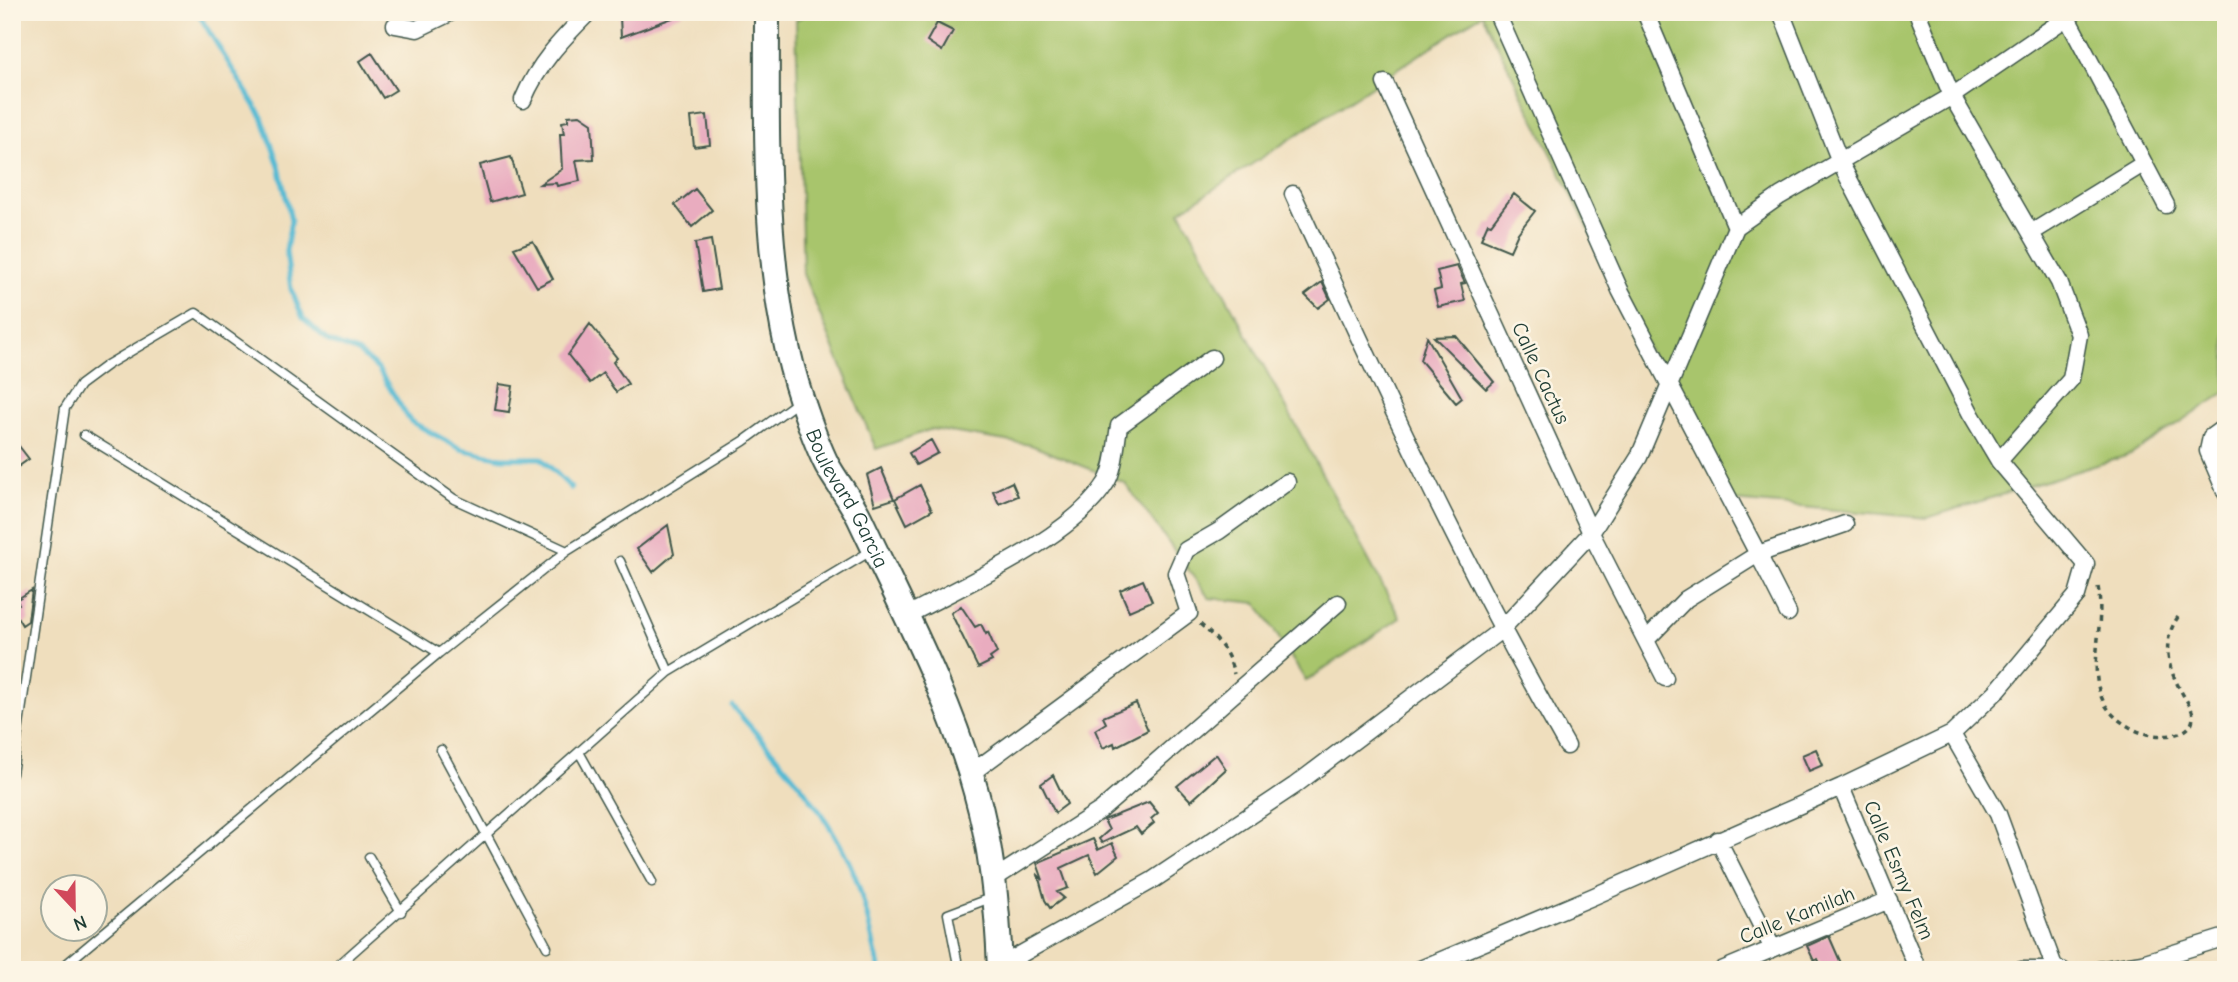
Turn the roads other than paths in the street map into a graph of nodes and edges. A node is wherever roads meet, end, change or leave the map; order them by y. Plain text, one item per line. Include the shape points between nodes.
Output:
1 (452, 12) edge
2 (589, 12) edge
3 (767, 12) edge
4 (1645, 12) edge
5 (1781, 12) edge
6 (1917, 12) edge
7 (2069, 14) edge
8 (1499, 18) dead end
9 (395, 25) dead end
10 (1385, 82) dead end
11 (1952, 96) junction
12 (523, 100) dead end
13 (1841, 164) junction
14 (2143, 164) junction
15 (1293, 194) dead end
16 (2166, 205) dead end
17 (1736, 227) junction
18 (2031, 233) junction
19 (1212, 358) dead end
20 (1670, 381) junction
21 (802, 400) junction
22 (2226, 426) edge
23 (84, 435) dead end
24 (1999, 461) junction
25 (1287, 482) dead end
26 (2226, 493) edge
27 (1845, 524) dead end
28 (1591, 533) junction
29 (874, 549) junction
30 (567, 551) junction
31 (1758, 554) junction
32 (620, 561) dead end
33 (1338, 603) dead end
34 (1788, 613) dead end
35 (906, 616) junction
36 (1501, 630) junction
37 (1646, 640) junction
38 (439, 653) junction
39 (669, 672) junction
40 (1665, 678) dead end
41 (1952, 734) junction
42 (1567, 746) dead end
43 (441, 750) dead end
44 (579, 752) junction
45 (12, 774) edge
46 (970, 774) junction
47 (1842, 787) junction
48 (487, 834) junction
49 (1718, 840) junction
50 (369, 857) dead end
51 (652, 882) dead end
52 (993, 888) junction
53 (1889, 900) junction
54 (401, 912) junction
55 (2226, 937) edge
56 (547, 947) dead end
57 (1772, 947) junction
58 (997, 968) edge
59 (60, 970) edge
60 (333, 970) edge
61 (958, 970) edge
62 (1418, 970) edge
63 (1722, 970) edge
64 (1918, 970) edge
65 (2021, 970) edge
66 (2055, 970) edge
67 (2062, 970) edge
68 (2099, 970) edge

1 - 9 street via 416,29
2 - 12 street via 550,51
3 - 21 main road, Boulevard Garcia via 766,118 776,294
4 - 17 street
5 - 13 street
6 - 11 street
7 - 11 street
7 - 14 street
8 - 20 street via 1620,290
10 - 28 street, Calle Cactus
11 - 13 street
11 - 18 street
13 - 17 street via 1780,196
13 - 24 street
14 - 16 street
14 - 18 street
15 - 36 street via 1405,440
17 - 20 street
18 - 24 street via 2059,282 2079,335 2071,379
19 - 35 street via 1119,426 1107,481 1084,511 1018,555
20 - 28 street via 1639,457
20 - 31 street
21 - 29 main road, Boulevard Garcia via 827,464
21 - 30 lane
22 - 26 street via 2211,437 2208,451
23 - 38 lane
24 - 41 street via 2086,564 2077,595 1997,691
25 - 46 street via 1186,550 1176,573 1189,612
27 - 31 street
28 - 36 street
28 - 37 street, Calle Cactus
29 - 35 main road, Boulevard Garcia
29 - 39 lane
30 - 38 lane
30 - 45 lane via 454,499 195,313 107,365 80,385 65,408
31 - 34 street
31 - 37 street via 1686,599
32 - 39 lane
33 - 52 street via 1101,810
35 - 46 main road, Boulevard Garcia
36 - 42 street
36 - 58 street via 1283,794 1153,880
37 - 40 street, Calle Cactus
38 - 59 lane
39 - 44 lane
41 - 47 street
41 - 66 street via 1998,814
43 - 48 lane
44 - 48 lane
44 - 51 lane
46 - 52 main road, Boulevard Garcia
47 - 49 street
47 - 53 street, Calle Esmy Felm
48 - 54 lane
48 - 56 lane
49 - 57 street
49 - 62 street
50 - 54 lane
52 - 58 main road, Boulevard Garcia
52 - 61 lane via 948,914
53 - 57 street, Calle Kamilah
53 - 64 street, Calle Esmy Felm
54 - 60 lane
55 - 68 street via 2142,963
57 - 63 street, Calle Kamilah
65 - 66 street
66 - 67 street

